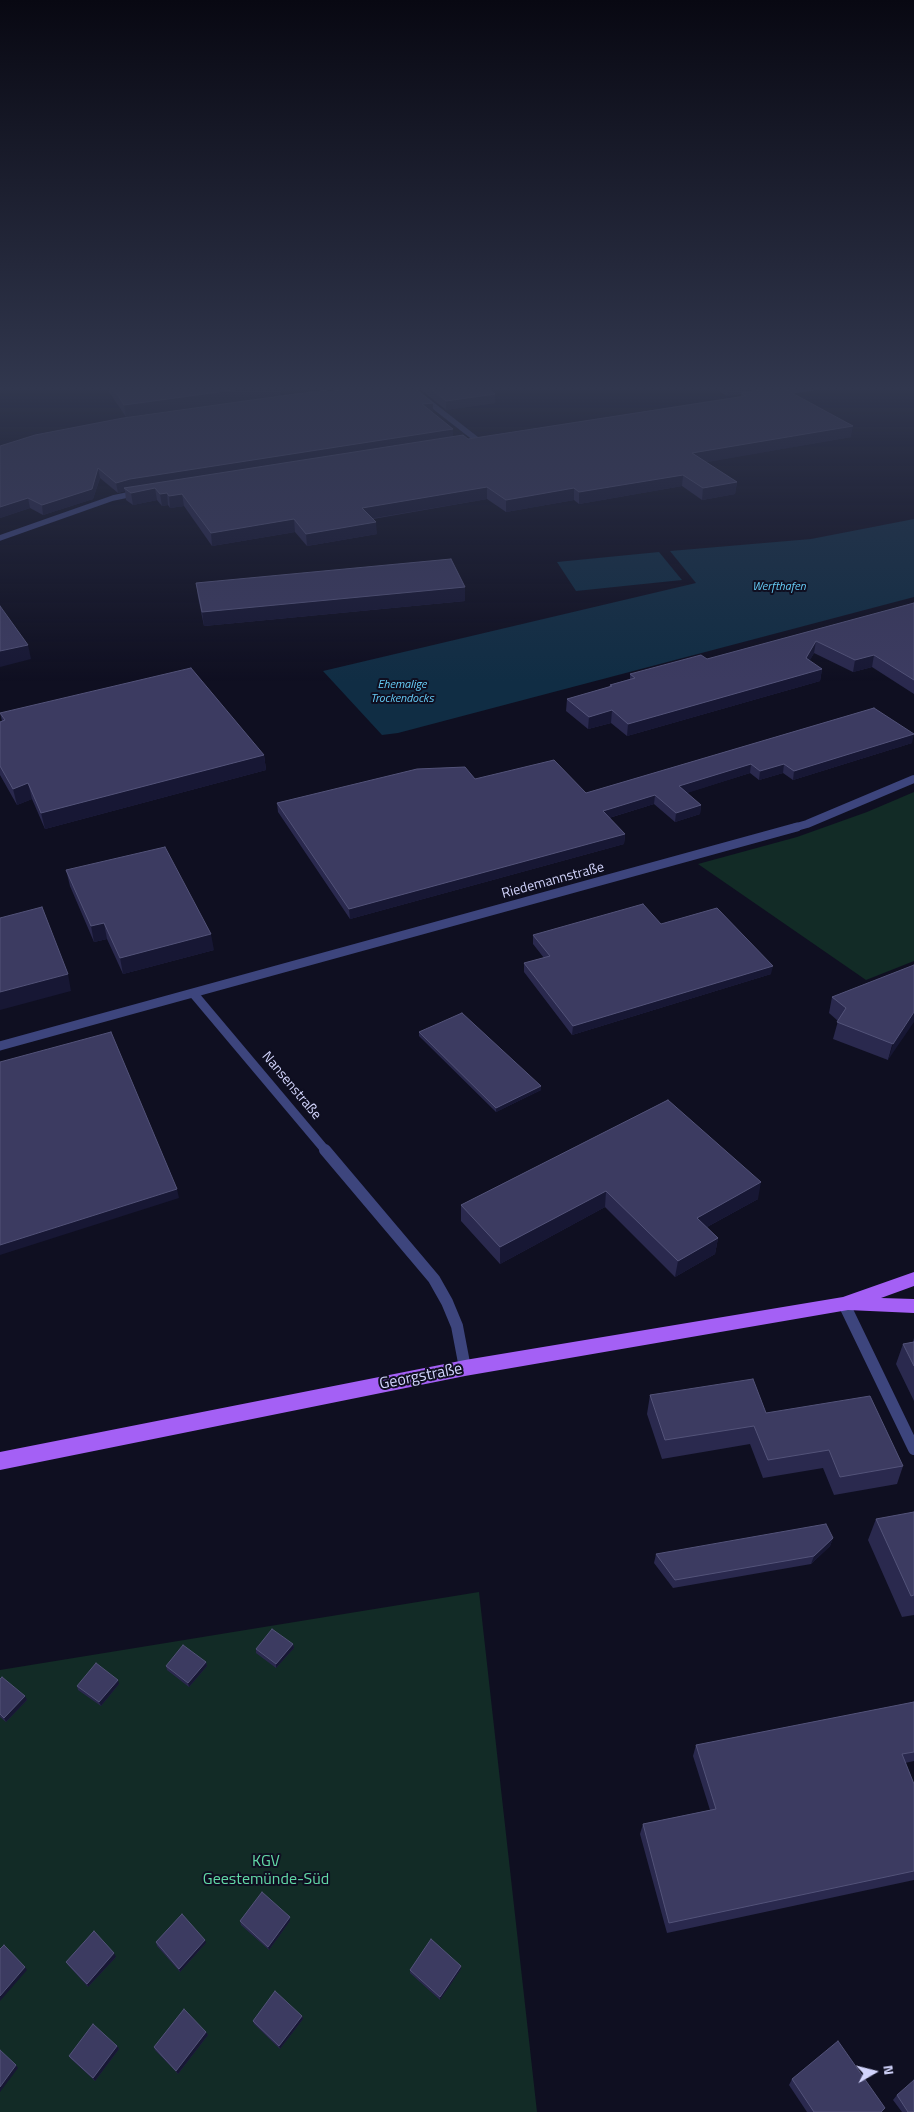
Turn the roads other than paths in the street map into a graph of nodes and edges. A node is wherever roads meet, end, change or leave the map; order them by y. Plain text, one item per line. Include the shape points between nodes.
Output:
1 (142, 492) edge
2 (0, 538) edge
3 (914, 779) edge
4 (193, 993) junction
5 (0, 1046) edge
6 (914, 1279) edge
7 (844, 1304) junction
8 (914, 1306) edge
9 (465, 1368) junction
10 (914, 1449) edge
11 (0, 1461) edge

1 - 2 street via 113,498
3 - 4 street, Riedemannstraße via 807,824
4 - 5 street
4 - 9 street, Nansenstraße via 434,1279 457,1326
6 - 7 main road, Georgstraße
7 - 8 main road, Georgstraße
7 - 9 main road, Georgstraße
7 - 10 street
9 - 11 main road, Georgstraße

